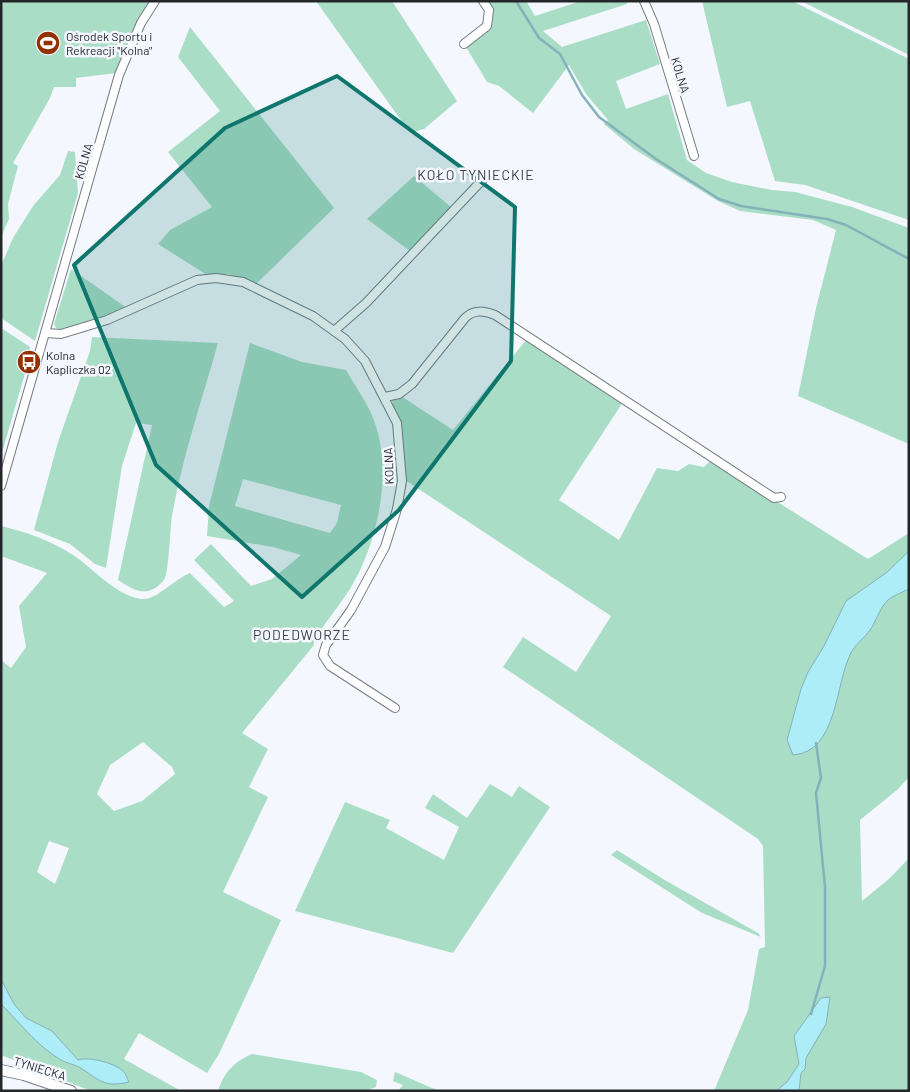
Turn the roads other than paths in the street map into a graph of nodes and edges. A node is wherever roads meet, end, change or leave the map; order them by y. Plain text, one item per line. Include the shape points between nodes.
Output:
1 (154, 1) edge
2 (483, 1) edge
3 (644, 1) edge
4 (464, 44) dead end
5 (694, 156) dead end
6 (487, 174) dead end
7 (334, 331) junction
8 (46, 333) junction
9 (385, 397) junction
10 (1, 486) edge
11 (781, 497) dead end
12 (395, 708) dead end
13 (1, 1070) edge
14 (71, 1091) edge

1 - 8 street, KOLNA via 140,23 119,75
2 - 4 street via 489,10 487,26
3 - 5 street, KOLNA
6 - 7 street via 366,303
7 - 8 street, KOLNA via 313,316 243,282 216,278 196,280 107,320 61,334
7 - 9 street, KOLNA via 365,361
8 - 10 street, KOLNA
9 - 11 street via 399,394 412,384 465,318 482,310 495,314 774,498
9 - 12 street, KOLNA via 397,423 402,481 398,509 384,547 323,655 330,666
13 - 14 street, TYNIECKA

